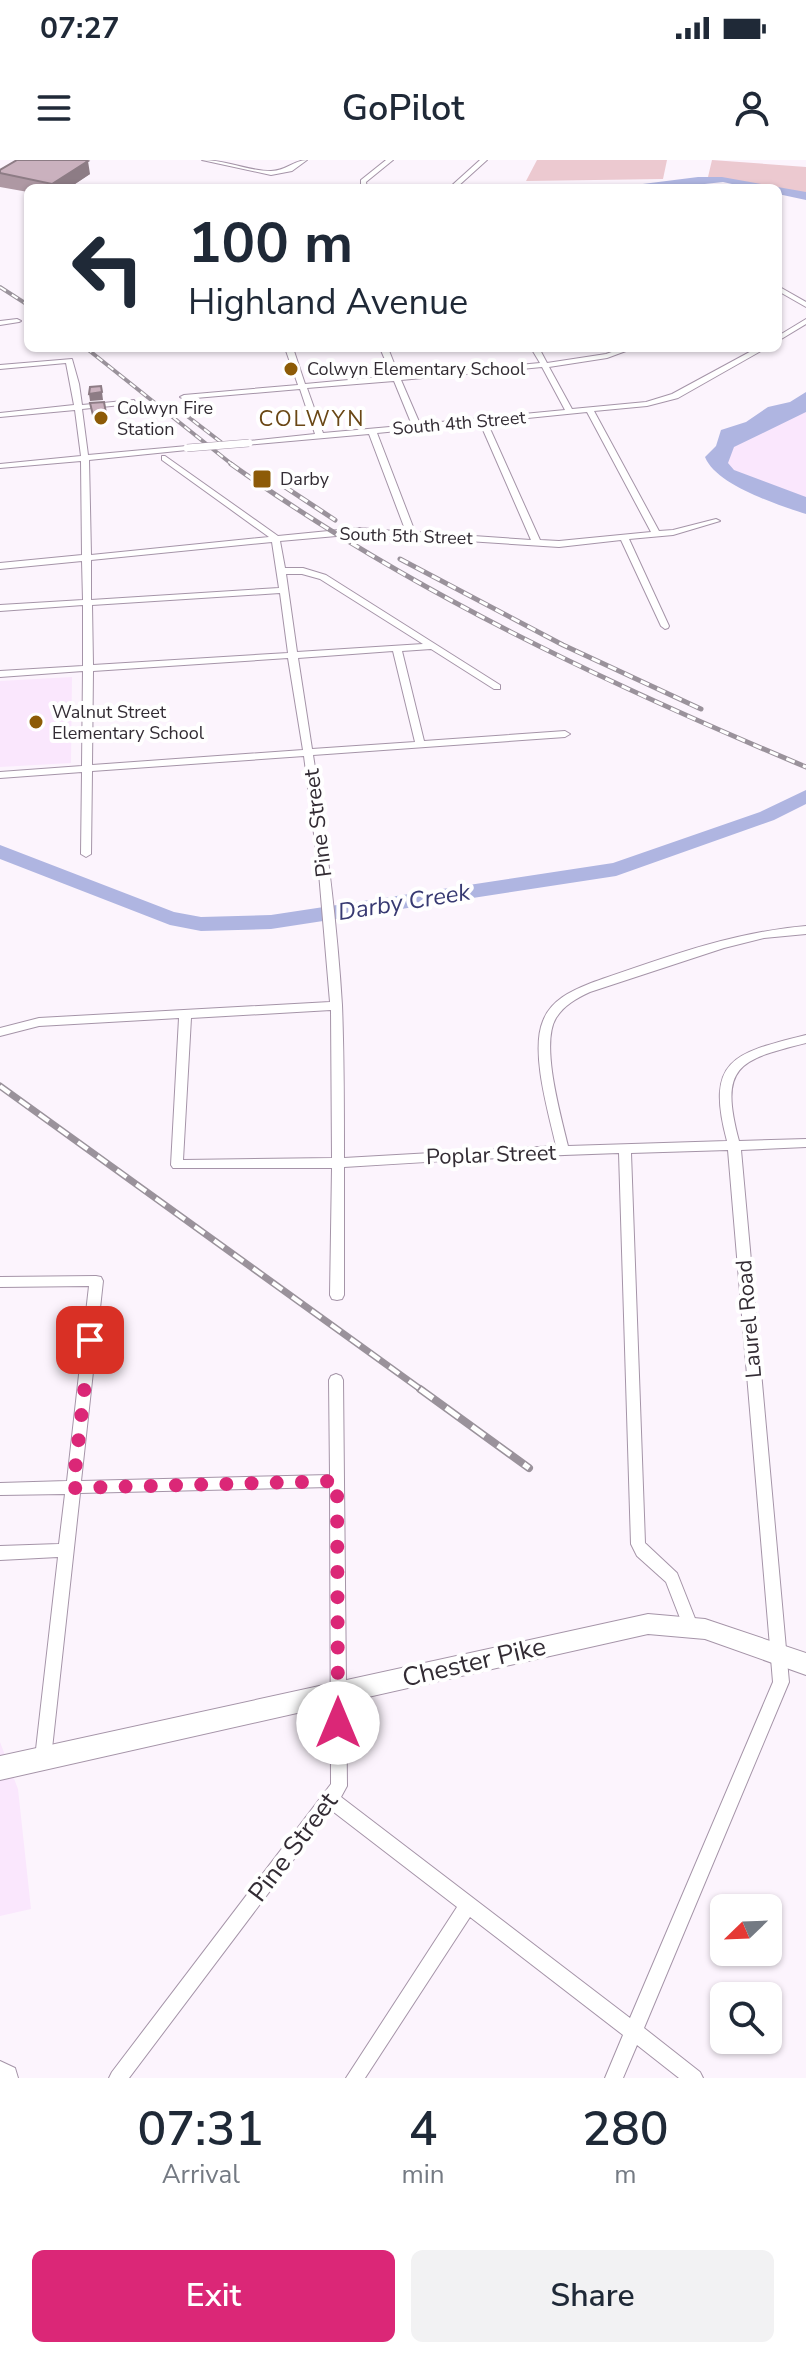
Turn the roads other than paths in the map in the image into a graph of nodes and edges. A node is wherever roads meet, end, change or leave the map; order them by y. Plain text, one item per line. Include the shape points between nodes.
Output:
1 (205, 160) edge
2 (304, 160) edge
3 (390, 160) edge
4 (484, 160) edge
5 (363, 184) edge
6 (457, 184) edge
7 (782, 290) edge
8 (806, 305) edge
9 (17, 321) dead end
10 (806, 321) edge
11 (0, 323) edge
12 (782, 336) edge
13 (290, 352) edge
14 (386, 352) edge
15 (537, 352) edge
16 (617, 352) edge
17 (755, 352) edge
18 (545, 365) junction
19 (0, 367) edge
20 (397, 379) junction
21 (303, 387) junction
22 (184, 397) dead end
23 (131, 402) dead end
24 (78, 407) junction
25 (590, 411) junction
26 (570, 412) junction
27 (0, 415) edge
28 (483, 421) junction
29 (417, 427) junction
30 (372, 431) junction
31 (320, 436) junction
32 (165, 458) dead end
33 (85, 459) junction
34 (0, 466) edge
35 (716, 521) dead end
36 (656, 534) junction
37 (412, 535) junction
38 (275, 538) junction
39 (625, 539) junction
40 (537, 543) junction
41 (86, 556) junction
42 (0, 566) edge
43 (283, 571) junction
44 (284, 590) junction
45 (86, 602) junction
46 (0, 608) edge
47 (665, 626) dead end
48 (434, 646) junction
49 (397, 648) junction
50 (292, 654) junction
51 (88, 668) junction
52 (0, 674) edge
53 (497, 687) dead end
54 (565, 734) dead end
55 (420, 744) junction
56 (309, 752) junction
57 (85, 768) junction
58 (0, 775) edge
59 (86, 854) dead end
60 (806, 930) edge
61 (336, 1006) junction
62 (185, 1016) junction
63 (0, 1032) edge
64 (806, 1039) edge
65 (806, 1143) edge
66 (734, 1144) junction
67 (625, 1150) junction
68 (563, 1152) junction
69 (336, 1163) junction
70 (0, 1282) edge
71 (337, 1295) dead end
72 (336, 1380) dead end
73 (337, 1481) junction
74 (73, 1488) junction
75 (0, 1489) edge
76 (67, 1550) junction
77 (0, 1553) edge
78 (690, 1626) junction
79 (778, 1653) junction
80 (806, 1664) edge
81 (338, 1692) junction
82 (43, 1758) junction
83 (0, 1768) edge
84 (330, 1799) junction
85 (468, 1905) junction
86 (634, 2031) junction
87 (0, 2074) edge
88 (5, 2078) edge
89 (118, 2078) edge
90 (355, 2078) edge
91 (614, 2078) edge
92 (694, 2078) edge

1 - 2 street via 271,173
3 - 5 street
4 - 6 street
7 - 8 street
9 - 11 street
10 - 12 street
13 - 21 street
14 - 20 street
15 - 18 street
16 - 18 street
17 - 25 street, South 4th Street via 668,399
18 - 20 street
18 - 26 street
19 - 24 street via 69,361
20 - 21 street
20 - 29 street
21 - 22 street
21 - 31 street
23 - 24 street
24 - 27 street
24 - 33 street
25 - 26 street, South 4th Street
25 - 36 street
26 - 28 street, South 4th Street
28 - 29 street, South 4th Street
28 - 40 street
29 - 30 street, South 4th Street
30 - 31 street, South 4th Street
30 - 37 street
31 - 33 street, South 4th Street, bridge
32 - 38 street
33 - 34 street, South 4th Street
33 - 41 street
35 - 36 street, South 5th Street
36 - 39 street, South 5th Street
37 - 38 street, South 5th Street via 359,531
37 - 40 street, South 5th Street
38 - 41 street, South 5th Street
38 - 43 street, Pine Street
39 - 40 street, South 5th Street
39 - 47 street
41 - 42 street, South 5th Street
41 - 45 street
43 - 44 street, Pine Street
43 - 48 street via 323,577
44 - 45 street
44 - 50 street, Pine Street
45 - 46 street
45 - 51 street
48 - 49 street
48 - 53 street
49 - 50 street
49 - 55 street
50 - 51 street
50 - 56 street, Pine Street
51 - 52 street
51 - 57 street
54 - 55 street
55 - 56 street
56 - 57 street
56 - 61 street, Pine Street
57 - 58 street
57 - 59 street
60 - 68 street via 684,957 596,986 558,1007 547,1022 543,1044
61 - 62 street
61 - 69 street, Pine Street
62 - 63 street via 39,1022
62 - 69 street, Poplar Street via 177,1165
64 - 66 street, Laurel Road via 756,1051 736,1064 723,1095
65 - 66 street, Poplar Street
66 - 67 street, Poplar Street
66 - 79 street, Laurel Road
67 - 68 street, Poplar Street
67 - 78 street via 638,1544 672,1578
68 - 69 street, Poplar Street
69 - 71 street, Pine Street
70 - 74 street via 96,1281
72 - 73 street, Pine Street
73 - 74 street
73 - 81 street, Pine Street
74 - 75 street
74 - 76 street
76 - 77 street
76 - 82 street
78 - 79 main road, Chester Pike
78 - 81 main road, Chester Pike via 632,1627
79 - 80 main road, Chester Pike
79 - 86 street, Laurel Road via 781,1682
81 - 82 main road, Chester Pike
81 - 84 street, Pine Street via 339,1786
82 - 83 main road, Chester Pike
84 - 85 street
84 - 89 street, Pine Street
85 - 86 street
85 - 90 street
86 - 91 street, Laurel Road
86 - 92 street
87 - 88 main road

